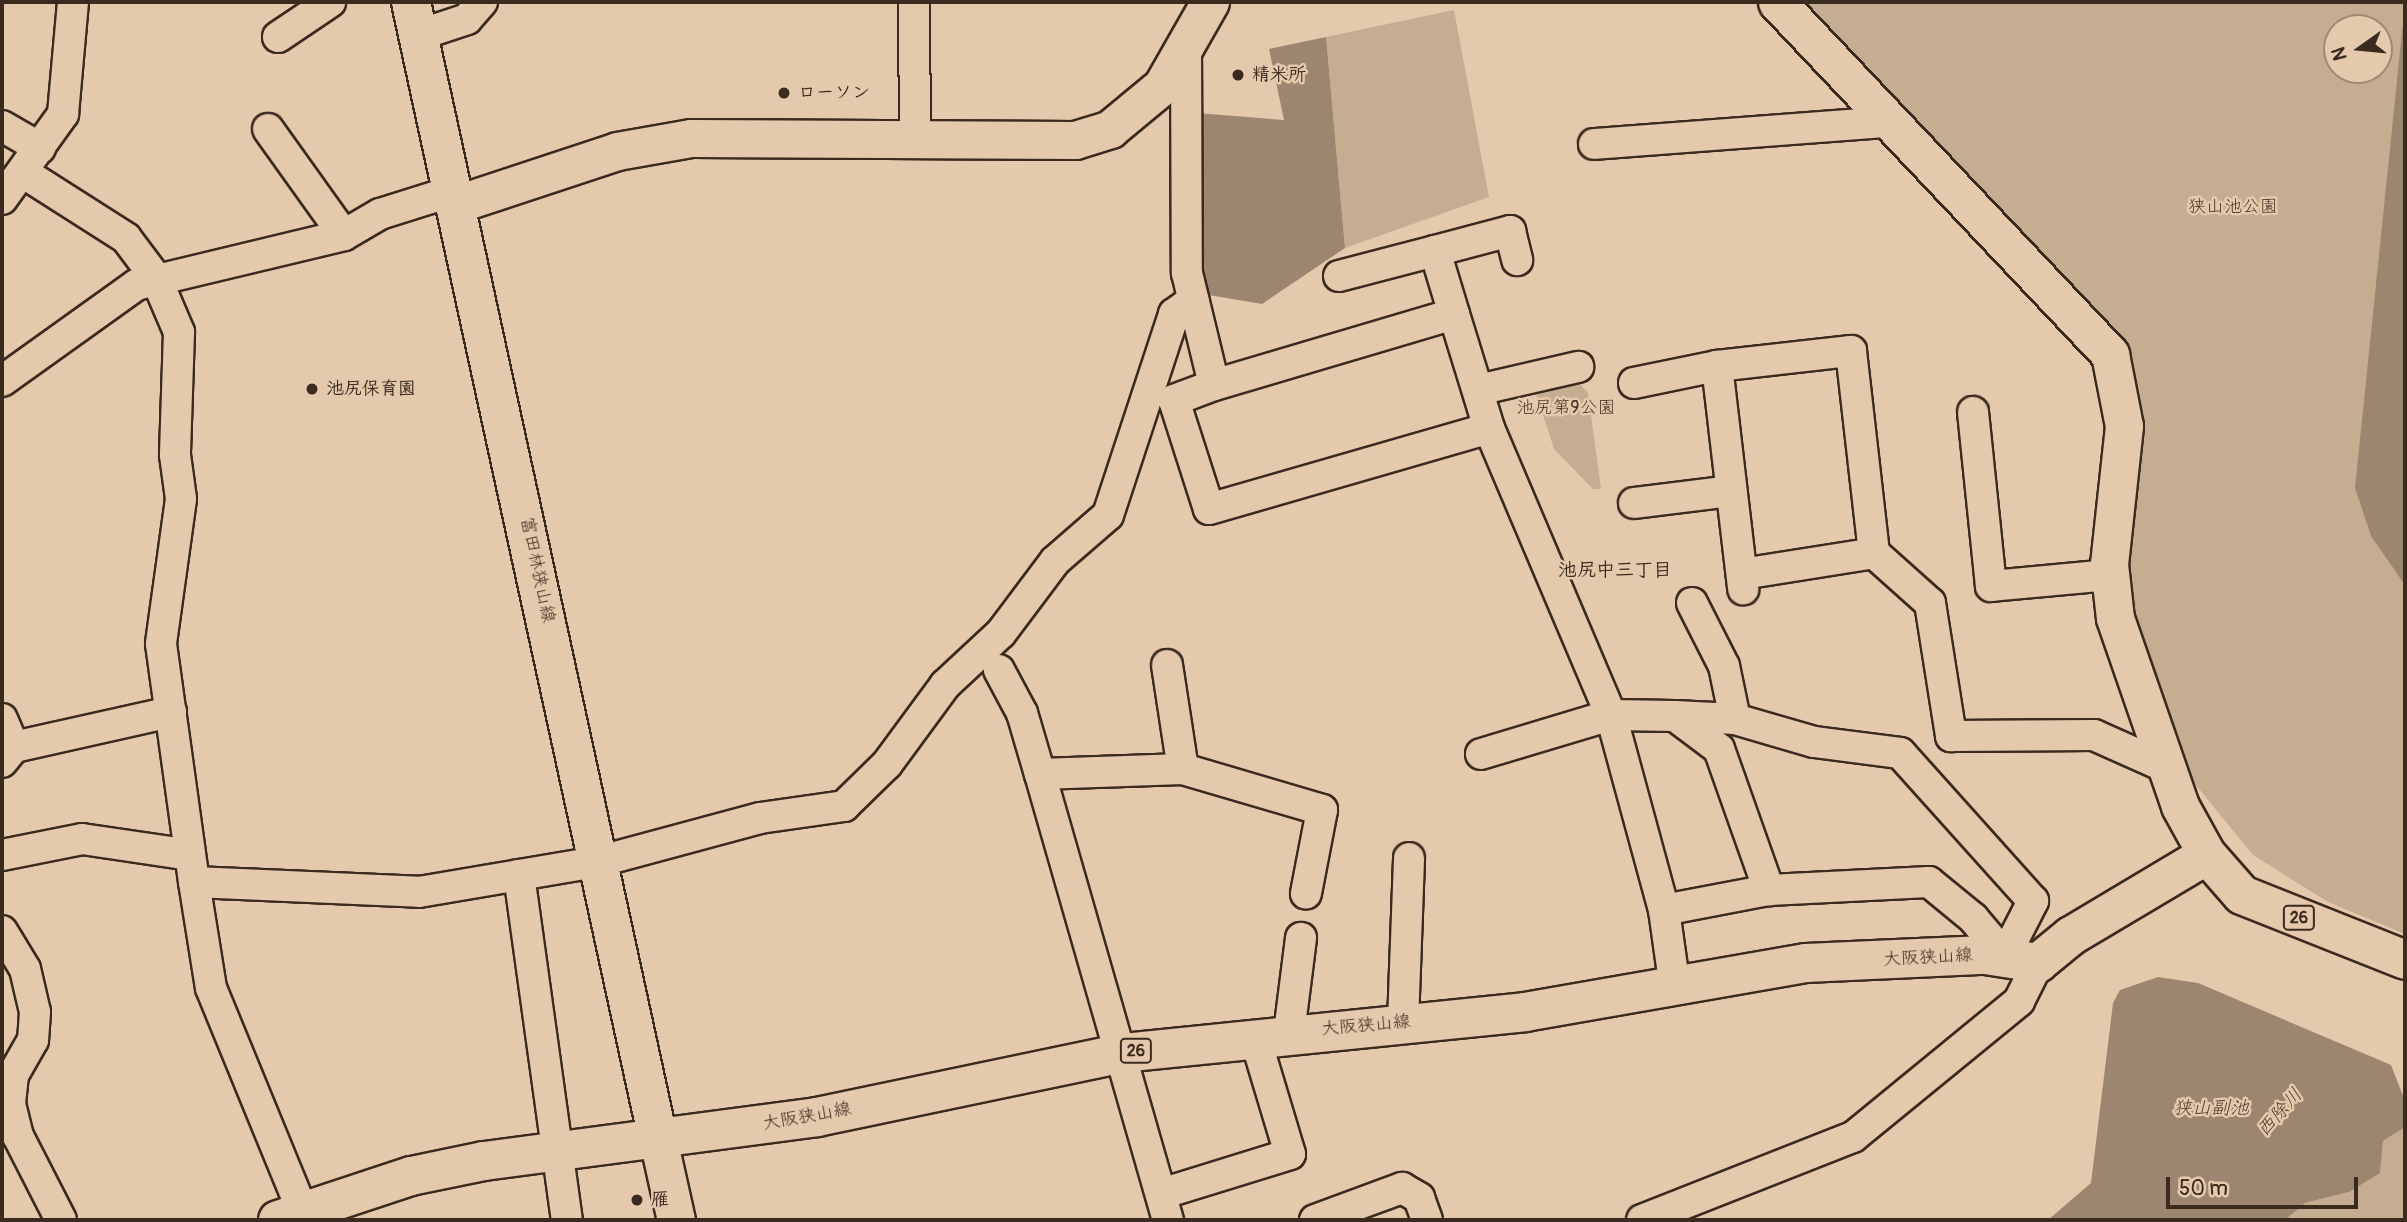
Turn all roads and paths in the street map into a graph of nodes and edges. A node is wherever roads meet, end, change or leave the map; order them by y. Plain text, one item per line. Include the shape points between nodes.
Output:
1 (73, 2) edge
2 (330, 2) edge
3 (482, 2) edge
4 (914, 2) edge
5 (1210, 2) edge
6 (1777, 2) edge
7 (417, 18) edge
8 (278, 37) dead end
9 (1186, 43) junction
10 (1886, 122) junction
11 (2, 126) edge
12 (268, 129) dead end
13 (915, 140) junction
14 (1594, 144) dead end
15 (40, 148) junction
16 (24, 173) junction
17 (458, 197) junction
18 (2, 199) edge
19 (344, 235) junction
20 (1435, 251) junction
21 (1517, 260) dead end
22 (1339, 276) dead end
23 (156, 278) junction
24 (1193, 300) junction
25 (1454, 314) junction
26 (1717, 366) junction
27 (1578, 367) dead end
28 (2, 381) edge
29 (1634, 383) dead end
30 (1213, 385) junction
31 (1478, 390) junction
32 (1973, 412) dead end
33 (1489, 428) junction
34 (1731, 491) junction
35 (1634, 503) dead end
36 (1874, 553) junction
37 (2110, 575) junction
38 (1692, 603) dead end
39 (1167, 665) dead end
40 (999, 670) dead end
41 (171, 712) junction
42 (1611, 715) junction
43 (1675, 716) junction
44 (2, 719) edge
45 (1735, 719) junction
46 (1481, 754) dead end
47 (8, 755) edge
48 (2168, 768) junction
49 (1183, 769) junction
50 (1040, 774) junction
51 (2, 855) edge
52 (2207, 855) junction
53 (1409, 858) dead end
54 (597, 862) junction
55 (192, 868) junction
56 (519, 875) junction
57 (1769, 890) junction
58 (1306, 893) dead end
59 (1664, 910) junction
60 (2, 931) edge
61 (1301, 937) dead end
62 (2022, 960) junction
63 (2405, 960) edge
64 (1675, 988) junction
65 (1403, 1023) junction
66 (1272, 1035) junction
67 (1123, 1052) junction
68 (658, 1139) junction
69 (556, 1153) junction
70 (1164, 1207) edge
71 (290, 1216) edge
72 (61, 1220) edge
73 (567, 1220) edge
74 (676, 1220) edge
75 (1315, 1220) edge
76 (1427, 1220) edge
77 (1642, 1220) edge

1 - 15 street via 63,114
2 - 8 street
3 - 7 street via 467,19
4 - 13 street
5 - 9 street
6 - 10 street
7 - 17 main road, 富田林狭山線
9 - 13 street via 1162,86 1110,129 1049,144
9 - 24 street via 1187,273
10 - 14 street
10 - 37 street via 2110,354 2124,426
11 - 15 street
12 - 19 street
13 - 17 street via 691,138 617,151
15 - 16 street
16 - 18 street
16 - 23 street via 127,238
17 - 19 street via 380,214
17 - 54 main road, 富田林狭山線
19 - 23 street
20 - 21 street via 1510,231
20 - 22 street
20 - 25 street
23 - 28 street via 136,285
23 - 41 street via 179,332 175,454 181,499 161,644
24 - 30 street
24 - 54 street via 1174,314 1108,515 1055,561 1001,633 945,685 887,764 844,806 760,818
25 - 30 street
25 - 31 street
26 - 29 street
26 - 34 street
26 - 36 street via 1851,351
27 - 31 street
30 - 33 street via 1174,400 1209,509
31 - 33 street
32 - 37 street via 1991,586
33 - 42 street
34 - 35 street
34 - 36 street via 1742,581
36 - 48 street via 1930,603 1951,736 2094,735
37 - 48 street via 2115,618
38 - 45 street via 1724,666
39 - 49 street
40 - 50 street via 1022,713
41 - 47 street
41 - 55 street
42 - 43 street
42 - 46 street
42 - 59 street
43 - 45 street
43 - 57 street via 1720,749
44 - 47 street
45 - 62 street via 1814,742 1900,753 2033,901
48 - 52 street
49 - 50 street
49 - 58 street via 1322,810
50 - 67 street
51 - 55 street via 82,839
52 - 62 main road
52 - 63 main road, 26 via 2242,895
53 - 65 street
54 - 56 street
54 - 68 main road, 富田林狭山線
55 - 56 street via 419,892
55 - 71 street via 211,988
56 - 69 street
57 - 59 street
57 - 62 street via 1929,882
59 - 64 street
60 - 72 street via 25,968 35,1012 33,1040 13,1074 10,1104 18,1136
61 - 66 street
62 - 64 main road, 大阪狭山線 / 26 via 1806,963
62 - 77 street via 2019,1000 1853,1137
64 - 65 main road, 大阪狭山線 / 26
65 - 66 main road, 大阪狭山線 / 26
66 - 67 main road, 大阪狭山線 / 26
66 - 70 street via 1290,1154
67 - 68 main road, 大阪狭山線 / 26 via 817,1117
67 - 70 street
68 - 69 main road, 大阪狭山線 / 26
68 - 74 street
69 - 71 main road, 大阪狭山線 / 26 via 411,1176
69 - 73 street
75 - 76 street via 1402,1188 1419,1198

